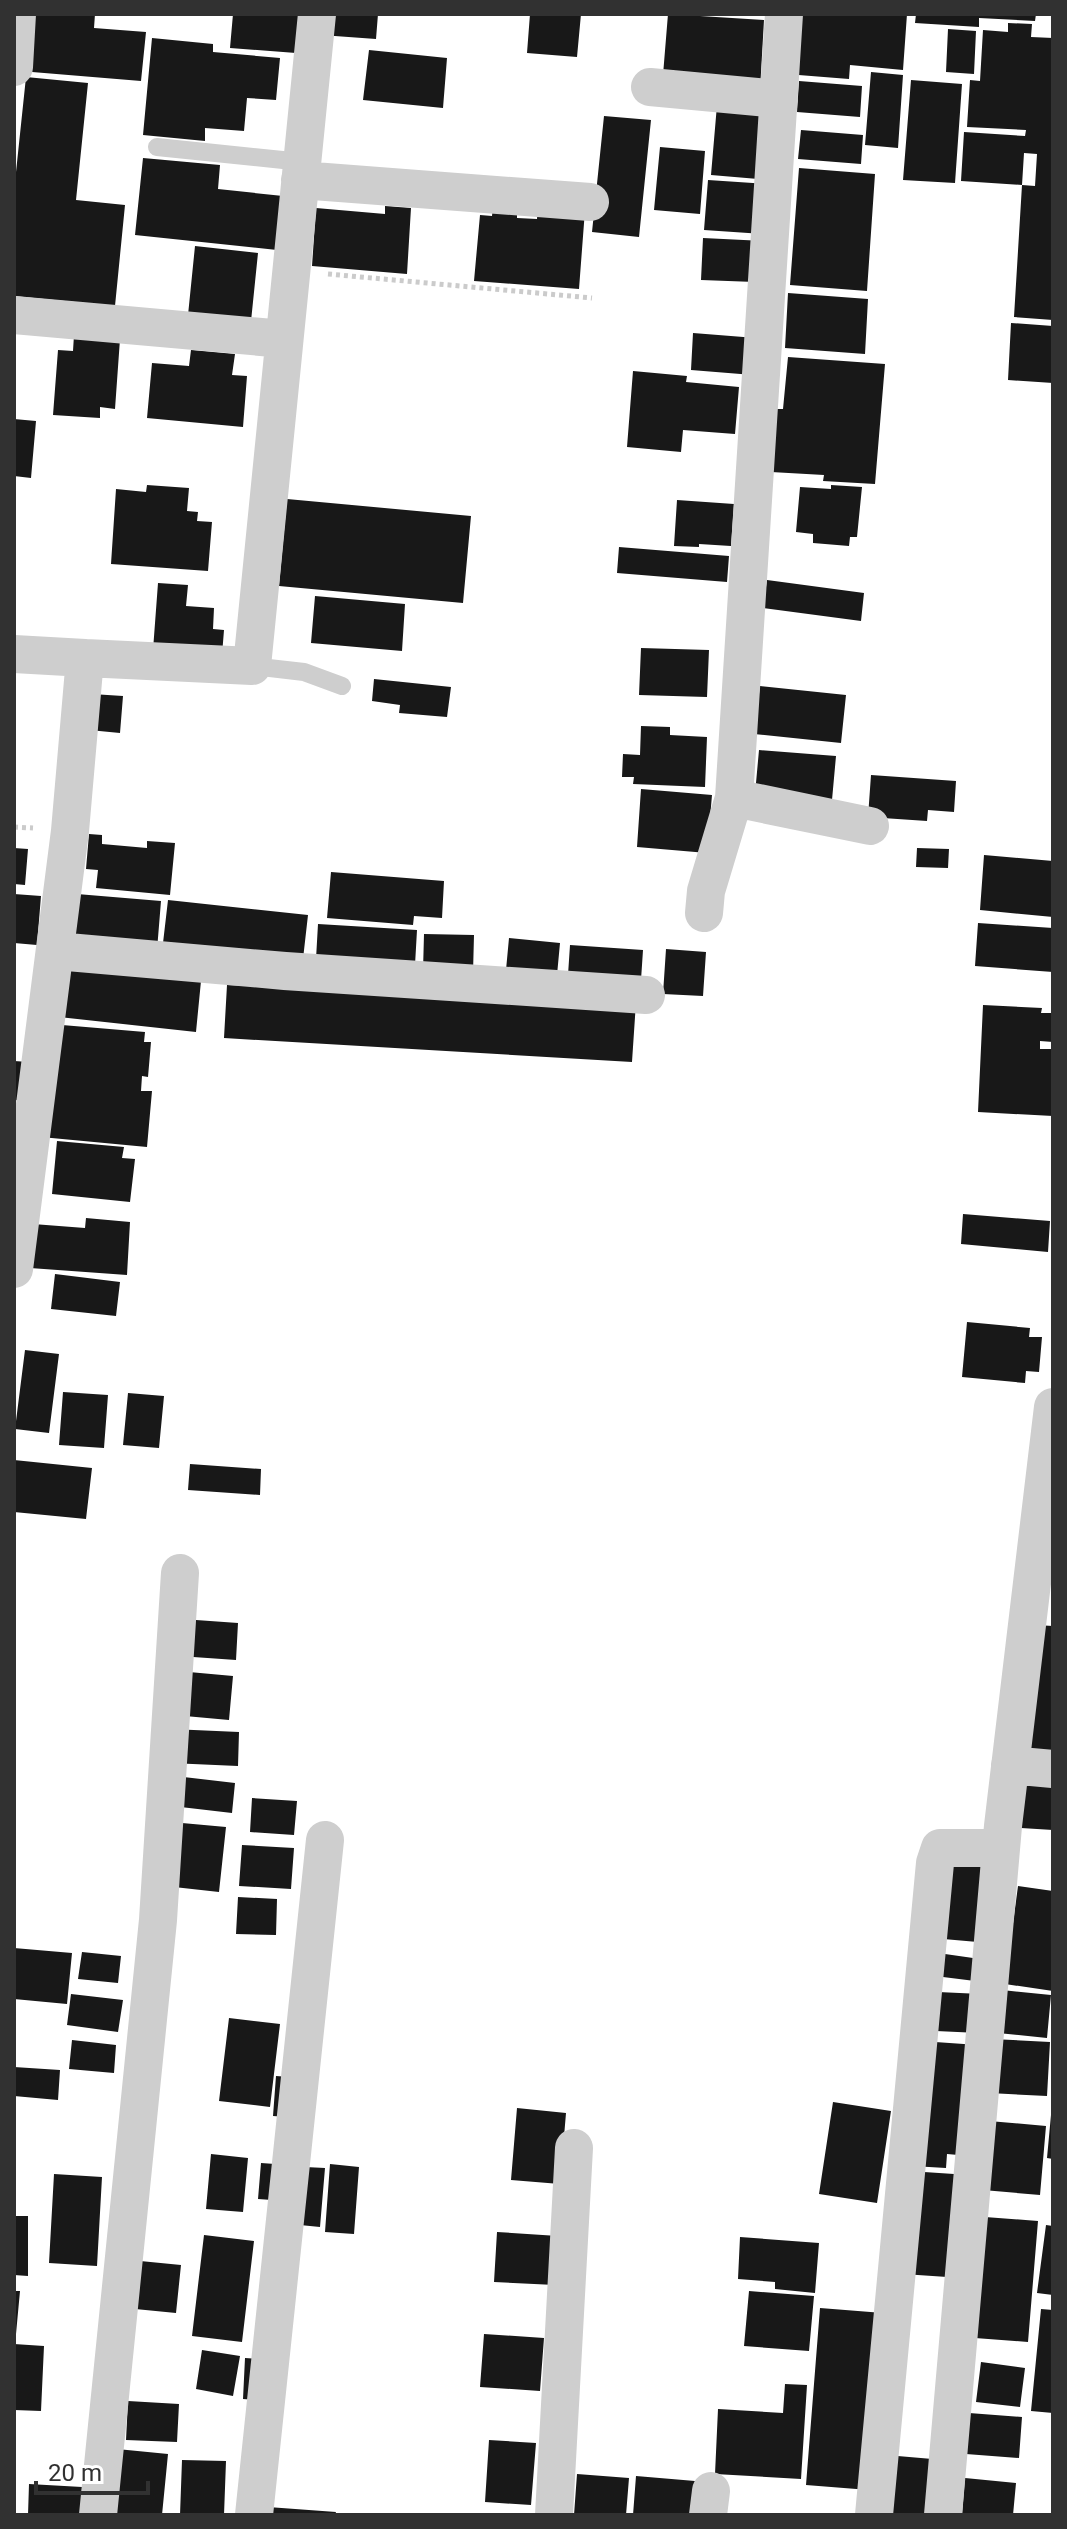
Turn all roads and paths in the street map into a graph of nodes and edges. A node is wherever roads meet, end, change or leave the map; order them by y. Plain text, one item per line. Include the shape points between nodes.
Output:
1 (17, 14) edge
2 (317, 14) edge
3 (784, 14) edge
4 (14, 67) edge
5 (650, 87) dead end
6 (779, 99) junction
7 (157, 147) dead end
8 (301, 171) junction
9 (590, 202) dead end
10 (291, 271) junction
11 (592, 298) dead end
12 (14, 315) edge
13 (284, 339) junction
14 (14, 654) edge
15 (85, 658) junction
16 (252, 666) junction
17 (342, 686) dead end
18 (734, 798) junction
19 (870, 826) dead end
20 (704, 913) dead end
21 (56, 951) junction
22 (646, 995) dead end
23 (14, 1269) edge
24 (1053, 1407) edge
25 (180, 1573) dead end
26 (1010, 1765) junction
27 (1053, 1769) edge
28 (325, 1840) dead end
29 (1001, 1848) junction
30 (574, 2148) dead end
31 (98, 2515) edge
32 (254, 2515) edge
33 (554, 2515) edge
34 (874, 2515) edge
35 (943, 2515) edge

1 - 4 street
2 - 8 street
3 - 6 street
5 - 6 street
6 - 18 street
7 - 8 lane
8 - 9 street
8 - 10 street
10 - 11 path
10 - 13 street
12 - 13 street
13 - 16 street
14 - 15 street
15 - 16 street
15 - 21 street
16 - 17 lane via 304,672
18 - 19 street
18 - 20 street
21 - 22 street
21 - 23 street
24 - 26 street
25 - 31 street via 158,1920
26 - 27 street
26 - 29 street
28 - 32 street
29 - 34 street via 940,1848 935,1863
29 - 35 street
30 - 33 street

